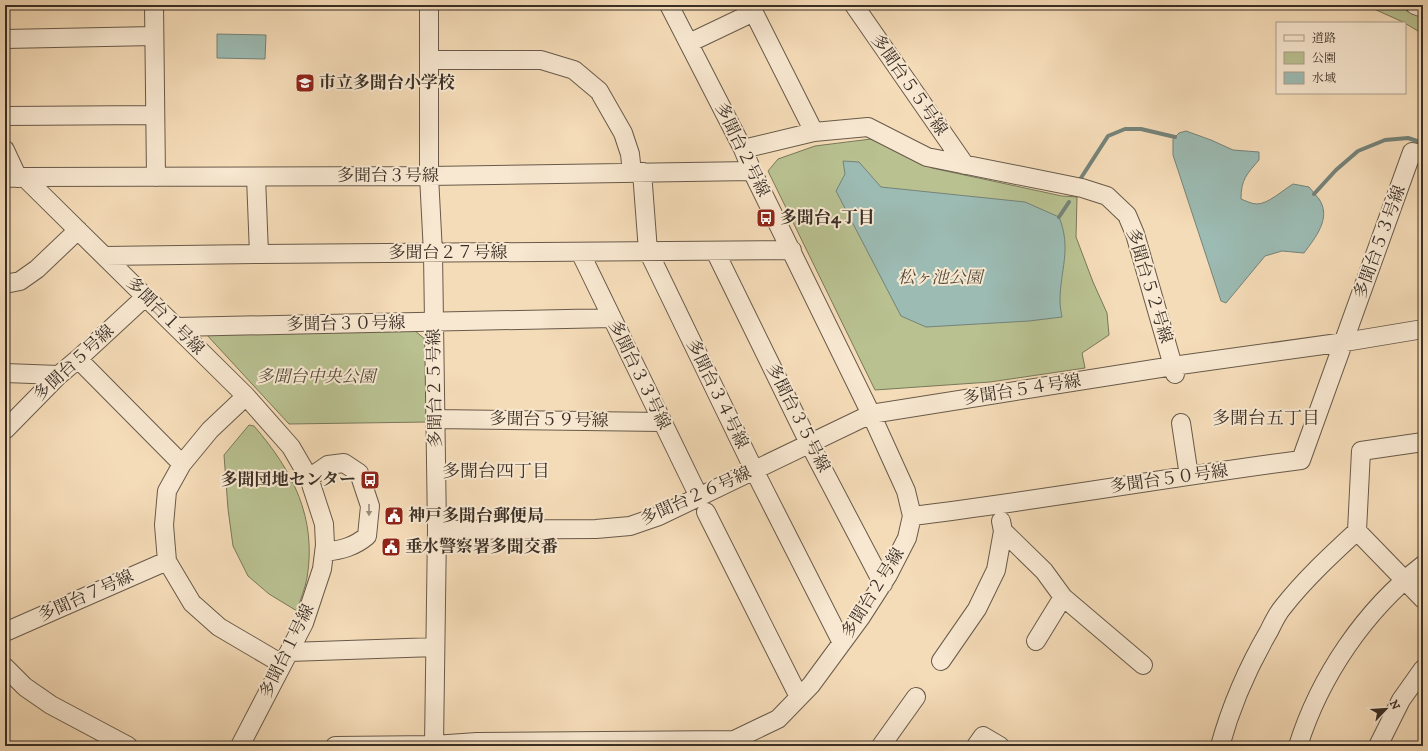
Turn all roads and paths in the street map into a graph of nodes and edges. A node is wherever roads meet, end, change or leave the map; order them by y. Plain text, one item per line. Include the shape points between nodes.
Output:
1 (154, 5) edge
2 (429, 5) edge
3 (669, 5) edge
4 (854, 5) edge
5 (1415, 5) edge
6 (752, 8) edge
7 (1423, 8) edge
8 (154, 36) junction
9 (5, 39) edge
10 (689, 43) junction
11 (429, 60) junction
12 (155, 115) junction
13 (5, 116) edge
14 (814, 132) junction
15 (743, 149) junction
16 (5, 150) edge
17 (1423, 155) edge
18 (965, 165) junction
19 (752, 171) junction
20 (637, 172) junction
21 (430, 176) junction
22 (16, 177) edge
23 (156, 177) junction
24 (256, 177) junction
25 (78, 230) junction
26 (792, 250) junction
27 (648, 251) junction
28 (715, 251) junction
29 (580, 252) junction
30 (433, 253) junction
31 (259, 254) junction
32 (104, 256) junction
33 (5, 284) edge
34 (145, 297) junction
35 (612, 318) junction
36 (434, 322) junction
37 (176, 328) junction
38 (1423, 329) edge
39 (1345, 342) junction
40 (78, 359) junction
41 (1174, 370) junction
42 (5, 373) edge
43 (60, 374) junction
44 (246, 396) junction
45 (871, 414) junction
46 (435, 419) junction
47 (662, 422) junction
48 (1182, 423) dead end
49 (5, 430) edge
50 (1423, 442) edge
51 (809, 443) junction
52 (182, 464) junction
53 (754, 470) junction
54 (1189, 476) junction
55 (309, 478) junction
56 (702, 504) junction
57 (999, 505) junction
58 (912, 516) junction
59 (438, 530) junction
60 (1003, 531) junction
61 (1357, 531) junction
62 (325, 552) junction
63 (167, 561) junction
64 (1423, 565) edge
65 (1404, 579) junction
66 (883, 584) junction
67 (1063, 597) junction
68 (1423, 599) edge
69 (5, 632) edge
70 (1036, 641) dead end
71 (842, 643) junction
72 (435, 648) junction
73 (286, 658) junction
74 (941, 661) dead end
75 (1143, 665) dead end
76 (5, 667) edge
77 (1423, 669) edge
78 (799, 697) junction
79 (916, 697) dead end
80 (116, 743) edge
81 (736, 743) edge
82 (476, 744) edge
83 (574, 744) edge
84 (434, 745) junction
85 (240, 746) edge
86 (335, 746) edge
87 (361, 746) edge
88 (882, 746) edge
89 (976, 746) edge
90 (1000, 746) edge
91 (1220, 746) edge
92 (1298, 746) edge
93 (1378, 746) edge

1 - 8 street
2 - 11 street, 多聞台２５号線
3 - 10 street, 多聞台２号線
4 - 18 street, 多聞台５５号線
5 - 7 street
6 - 10 street
6 - 14 street
8 - 9 street
8 - 12 street
10 - 15 street, 多聞台２号線
11 - 20 street via 540,60 574,70 599,91 624,133
11 - 21 street, 多聞台２５号線
12 - 13 street
12 - 23 street
14 - 15 street, 多聞台５２号線
14 - 18 street, 多聞台５２号線 via 868,127 927,157
15 - 19 street, 多聞台２号線
16 - 22 street
17 - 39 street, 多聞台５３号線 via 1412,152
18 - 41 street, 多聞台５２号線 via 1082,188 1107,196 1127,215 1135,234
19 - 20 street, 多聞台３号線
19 - 26 street, 多聞台２号線
20 - 21 street, 多聞台３号線
20 - 27 street
21 - 24 street, 多聞台３号線
21 - 30 street, 多聞台２５号線
22 - 23 street, 多聞台３号線
22 - 25 street, 多聞台１号線
23 - 24 street, 多聞台３号線
24 - 31 street
25 - 32 street, 多聞台１号線
25 - 33 street via 37,269 20,281
26 - 28 street, 多聞台２７号線
26 - 45 street, 多聞台２号線
27 - 28 street, 多聞台２７号線
27 - 29 street, 多聞台２７号線
27 - 53 street, 多聞台３４号線
28 - 51 street, 多聞台３５号線
29 - 30 street, 多聞台２７号線
29 - 35 street, 多聞台３３号線
30 - 31 street, 多聞台２７号線
30 - 36 street, 多聞台２５号線
31 - 32 street, 多聞台２７号線
32 - 34 street, 多聞台１号線
34 - 37 street, 多聞台１号線
34 - 40 street, 多聞台５号線
35 - 36 street, 多聞台３０号線
35 - 47 street, 多聞台３３号線
36 - 37 street, 多聞台３０号線
36 - 46 street, 多聞台２５号線
37 - 44 street, 多聞台１号線
38 - 39 street, 多聞台５２号線
39 - 41 street, 多聞台５２号線
39 - 54 street, 多聞台５０号線 via 1301,460
40 - 43 street, 多聞台５号線
40 - 52 street
41 - 45 street, 多聞台５４号線
42 - 43 street
43 - 49 street, 多聞台５号線
44 - 52 street via 210,430
44 - 55 street, 多聞台１号線 via 291,447
45 - 51 street, 多聞台２６号線
45 - 58 street, 多聞台２号線 via 906,491
46 - 47 street, 多聞台５９号線
46 - 59 street, 多聞台２５号線
47 - 56 street, 多聞台３３号線
48 - 54 street
50 - 61 street via 1361,451
51 - 53 street, 多聞台２６号線
51 - 66 street, 多聞台３５号線
52 - 63 street via 167,491 164,525
53 - 56 street, 多聞台２６号線
53 - 71 street, 多聞台３４号線
54 - 57 street, 多聞台５０号線
55 - 62 street, 多聞台１号線 via 324,524
55 -> 62 street via 328,466 344,463 359,473 370,506 367,536 351,547
56 - 59 street, 多聞台２６号線 via 630,526 596,529
56 - 78 street, 多聞台３３号線
57 - 58 street, 多聞台５０号線
57 - 60 street
58 - 66 street, 多聞台２号線 via 907,538
59 - 72 street, 多聞台２５号線
60 - 67 street via 1044,571
60 - 74 street via 996,570 977,609
61 - 65 street
61 - 91 street via 1315,570 1282,609 1243,680
62 - 73 street, 多聞台１号線 via 304,623
63 - 69 street, 多聞台７号線
63 - 73 street via 192,603 219,627
64 - 65 street
65 - 68 street
65 - 92 street via 1351,640 1309,715
66 - 71 street, 多聞台２号線
67 - 70 street
67 - 75 street
71 - 78 street, 多聞台２号線
72 - 73 street
72 - 84 street, 多聞台２５号線
73 - 85 street, 多聞台１号線
76 - 80 street via 25,687 51,705
77 - 93 street via 1401,700
78 - 81 street, 多聞台２号線 via 778,719
79 - 88 street
81 - 83 street, 多聞台２号線
82 - 83 street, 多聞台２号線
82 - 84 street, 多聞台２号線
84 - 87 street, 多聞台２号線
86 - 87 street, 多聞台２号線
89 - 90 street via 983,736

